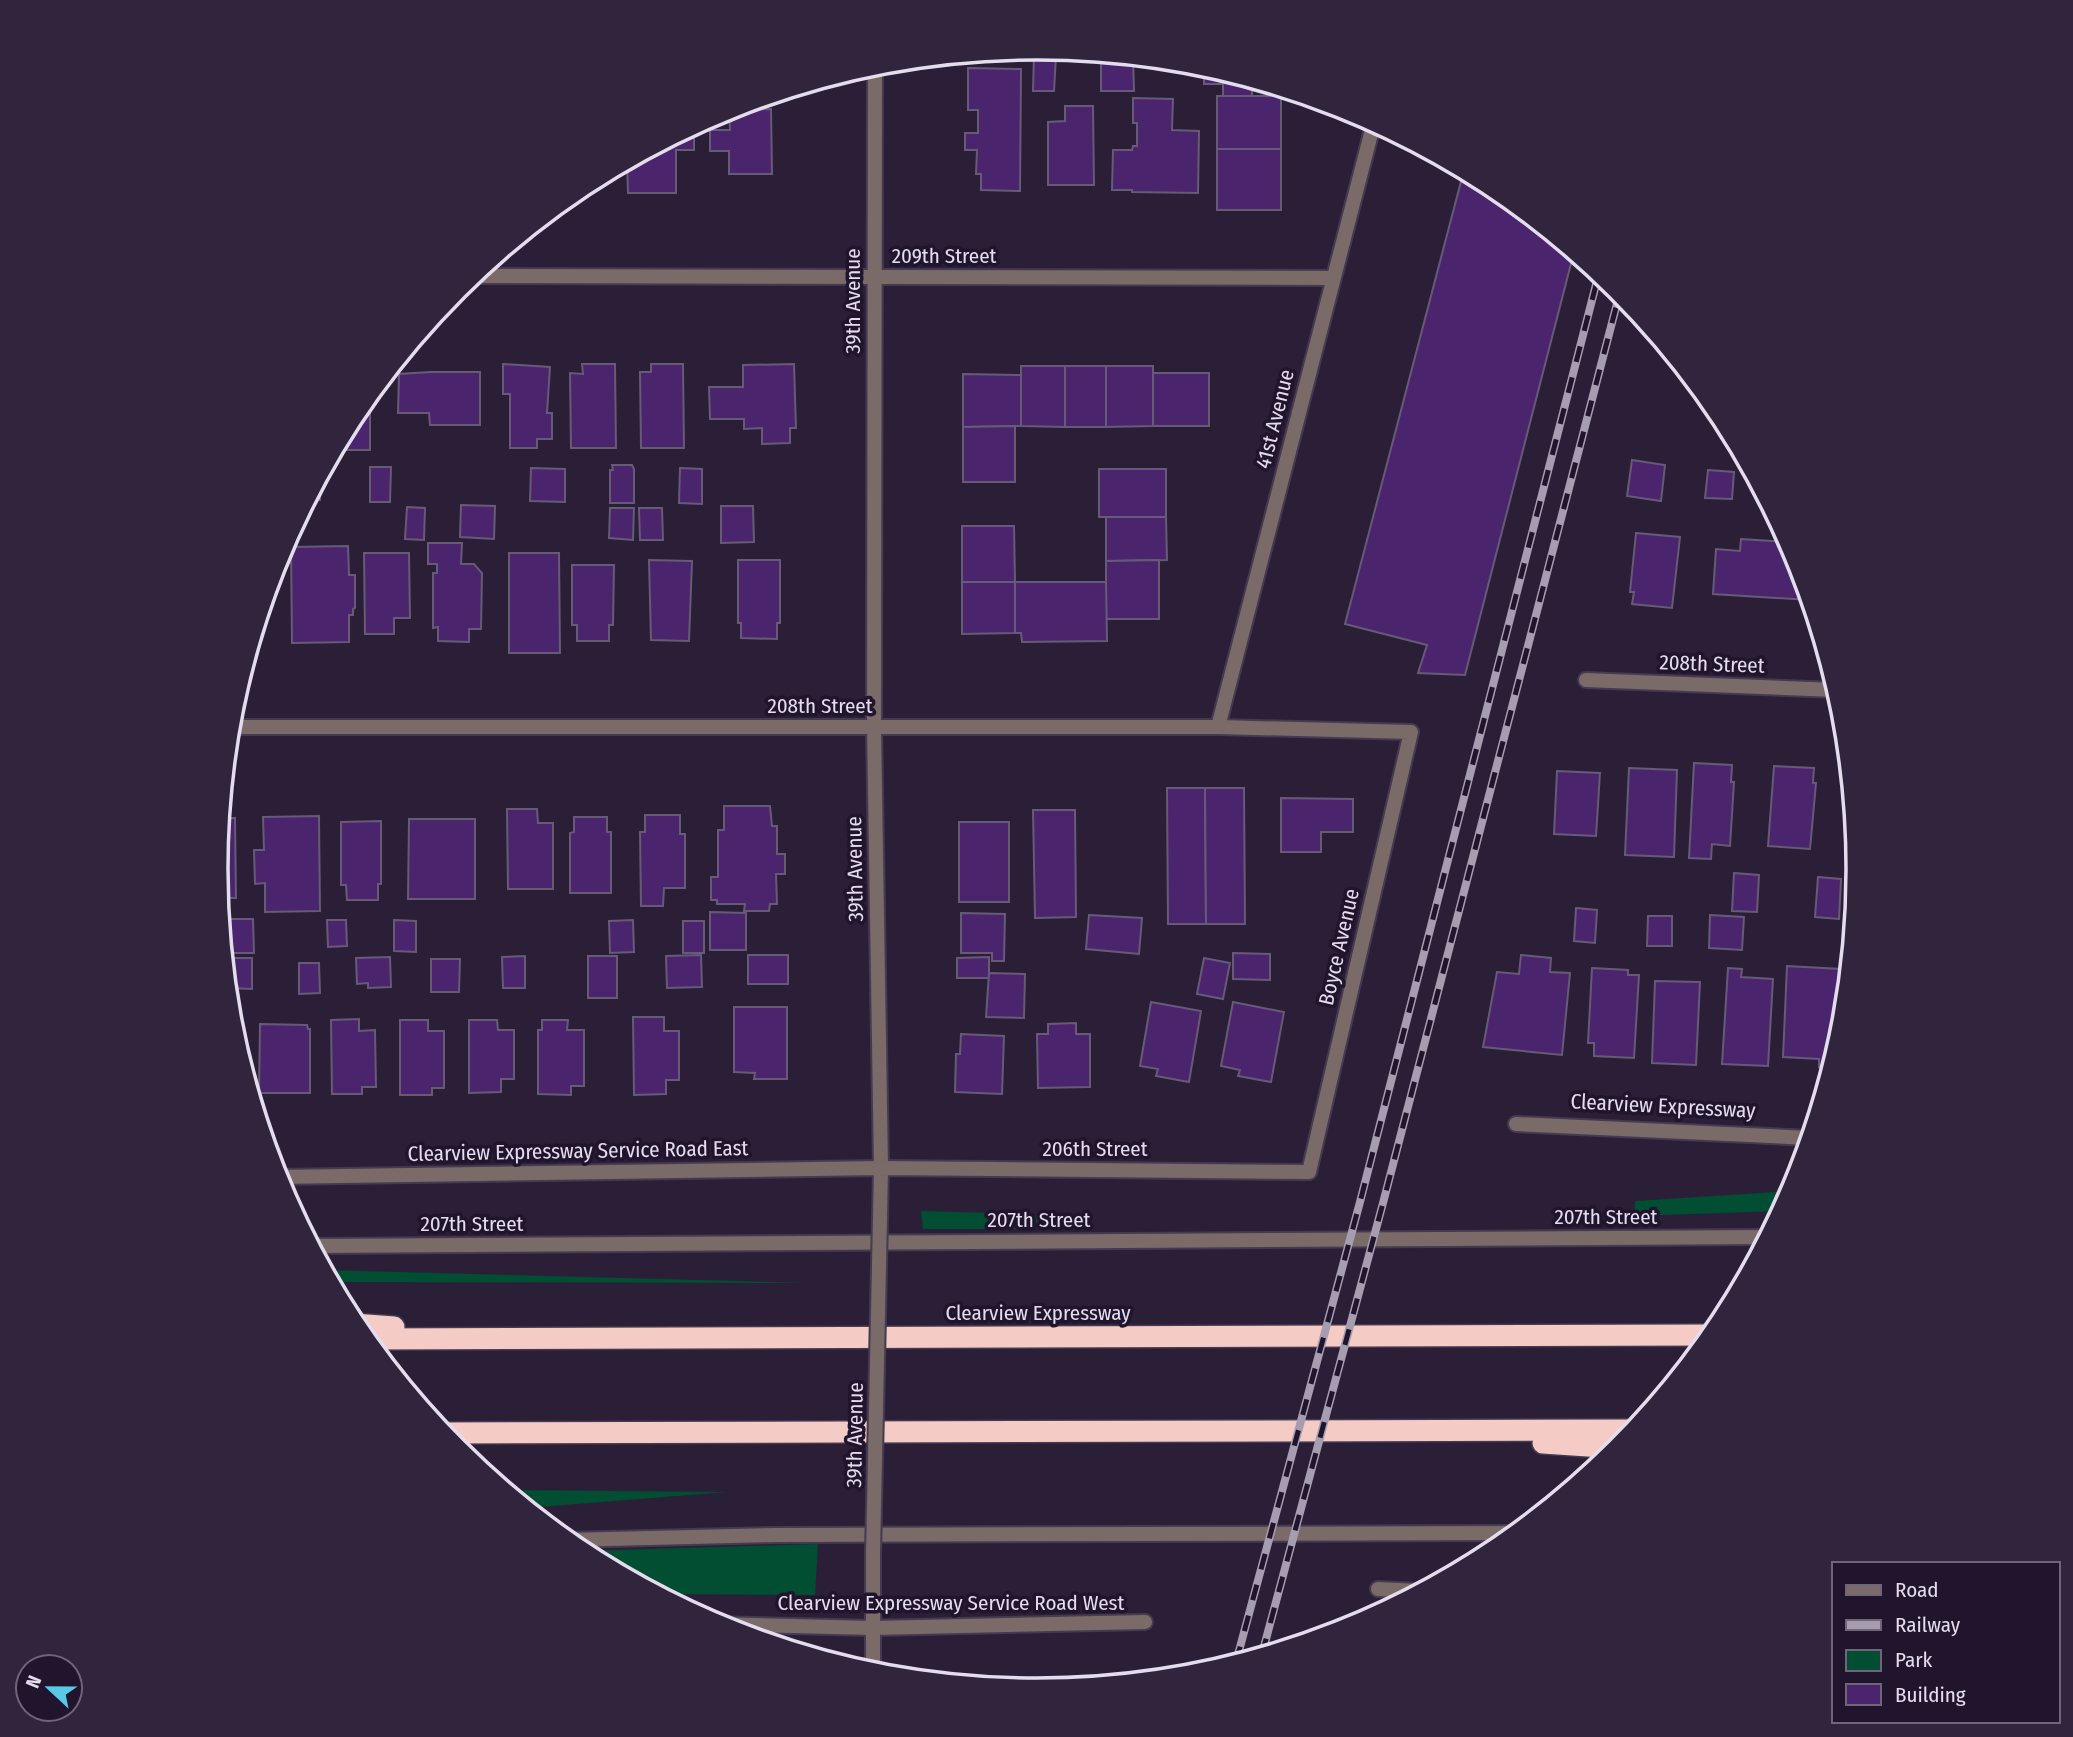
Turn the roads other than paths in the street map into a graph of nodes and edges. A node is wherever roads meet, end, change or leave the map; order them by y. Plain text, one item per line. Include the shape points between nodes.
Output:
1 (875, 76) edge
2 (1371, 133) edge
3 (486, 276) edge
4 (874, 276) junction
5 (1333, 278) junction
6 (1586, 680) dead end
7 (1825, 690) edge
8 (240, 727) edge
9 (874, 727) junction
10 (1218, 727) junction
11 (1411, 733) joint
12 (1516, 1124) dead end
13 (1800, 1138) edge
14 (881, 1168) junction
15 (1309, 1172) joint
16 (289, 1177) edge
17 (1756, 1237) edge
18 (322, 1246) edge
19 (369, 1325) edge
20 (1699, 1331) edge
21 (1595, 1335) junction
22 (1697, 1335) edge
23 (379, 1339) edge
24 (575, 1340) junction
25 (1619, 1430) edge
26 (1353, 1431) junction
27 (457, 1433) edge
28 (672, 1433) junction
29 (466, 1443) edge
30 (1602, 1447) edge
31 (1497, 1533) edge
32 (585, 1540) edge
33 (1378, 1589) dead end
34 (1401, 1590) edge
35 (1145, 1622) dead end
36 (750, 1625) edge
37 (873, 1628) junction
38 (873, 1661) edge

1 - 4 street, 39th Avenue
2 - 5 street, 41st Avenue
3 - 4 street, 209th Street
4 - 5 street, 209th Street
4 - 9 street, 39th Avenue
5 - 10 street, 41st Avenue
6 - 7 street, 208th Street
8 - 9 street, 208th Street
9 - 10 street, 208th Street
9 - 14 street, 39th Avenue
10 - 11 street, 208th Street
11 - 15 street, Boyce Avenue
12 - 13 street, Clearview Expressway
14 - 15 street, 206th Street
14 - 16 street, Clearview Expressway Service Road East
14 - 37 street, 39th Avenue, bridge
17 - 18 street, 207th Street
19 - 24 highway
20 - 21 highway
21 - 22 highway, Clearview Expressway
21 - 24 highway, Clearview Expressway
23 - 24 highway, Clearview Expressway
25 - 26 highway
26 - 28 highway
26 - 30 highway
27 - 28 highway
28 - 29 highway
31 - 32 street
33 - 34 street
35 - 37 street, Clearview Expressway Service Road West
36 - 37 street, Clearview Expressway Service Road West
37 - 38 street, 39th Avenue

